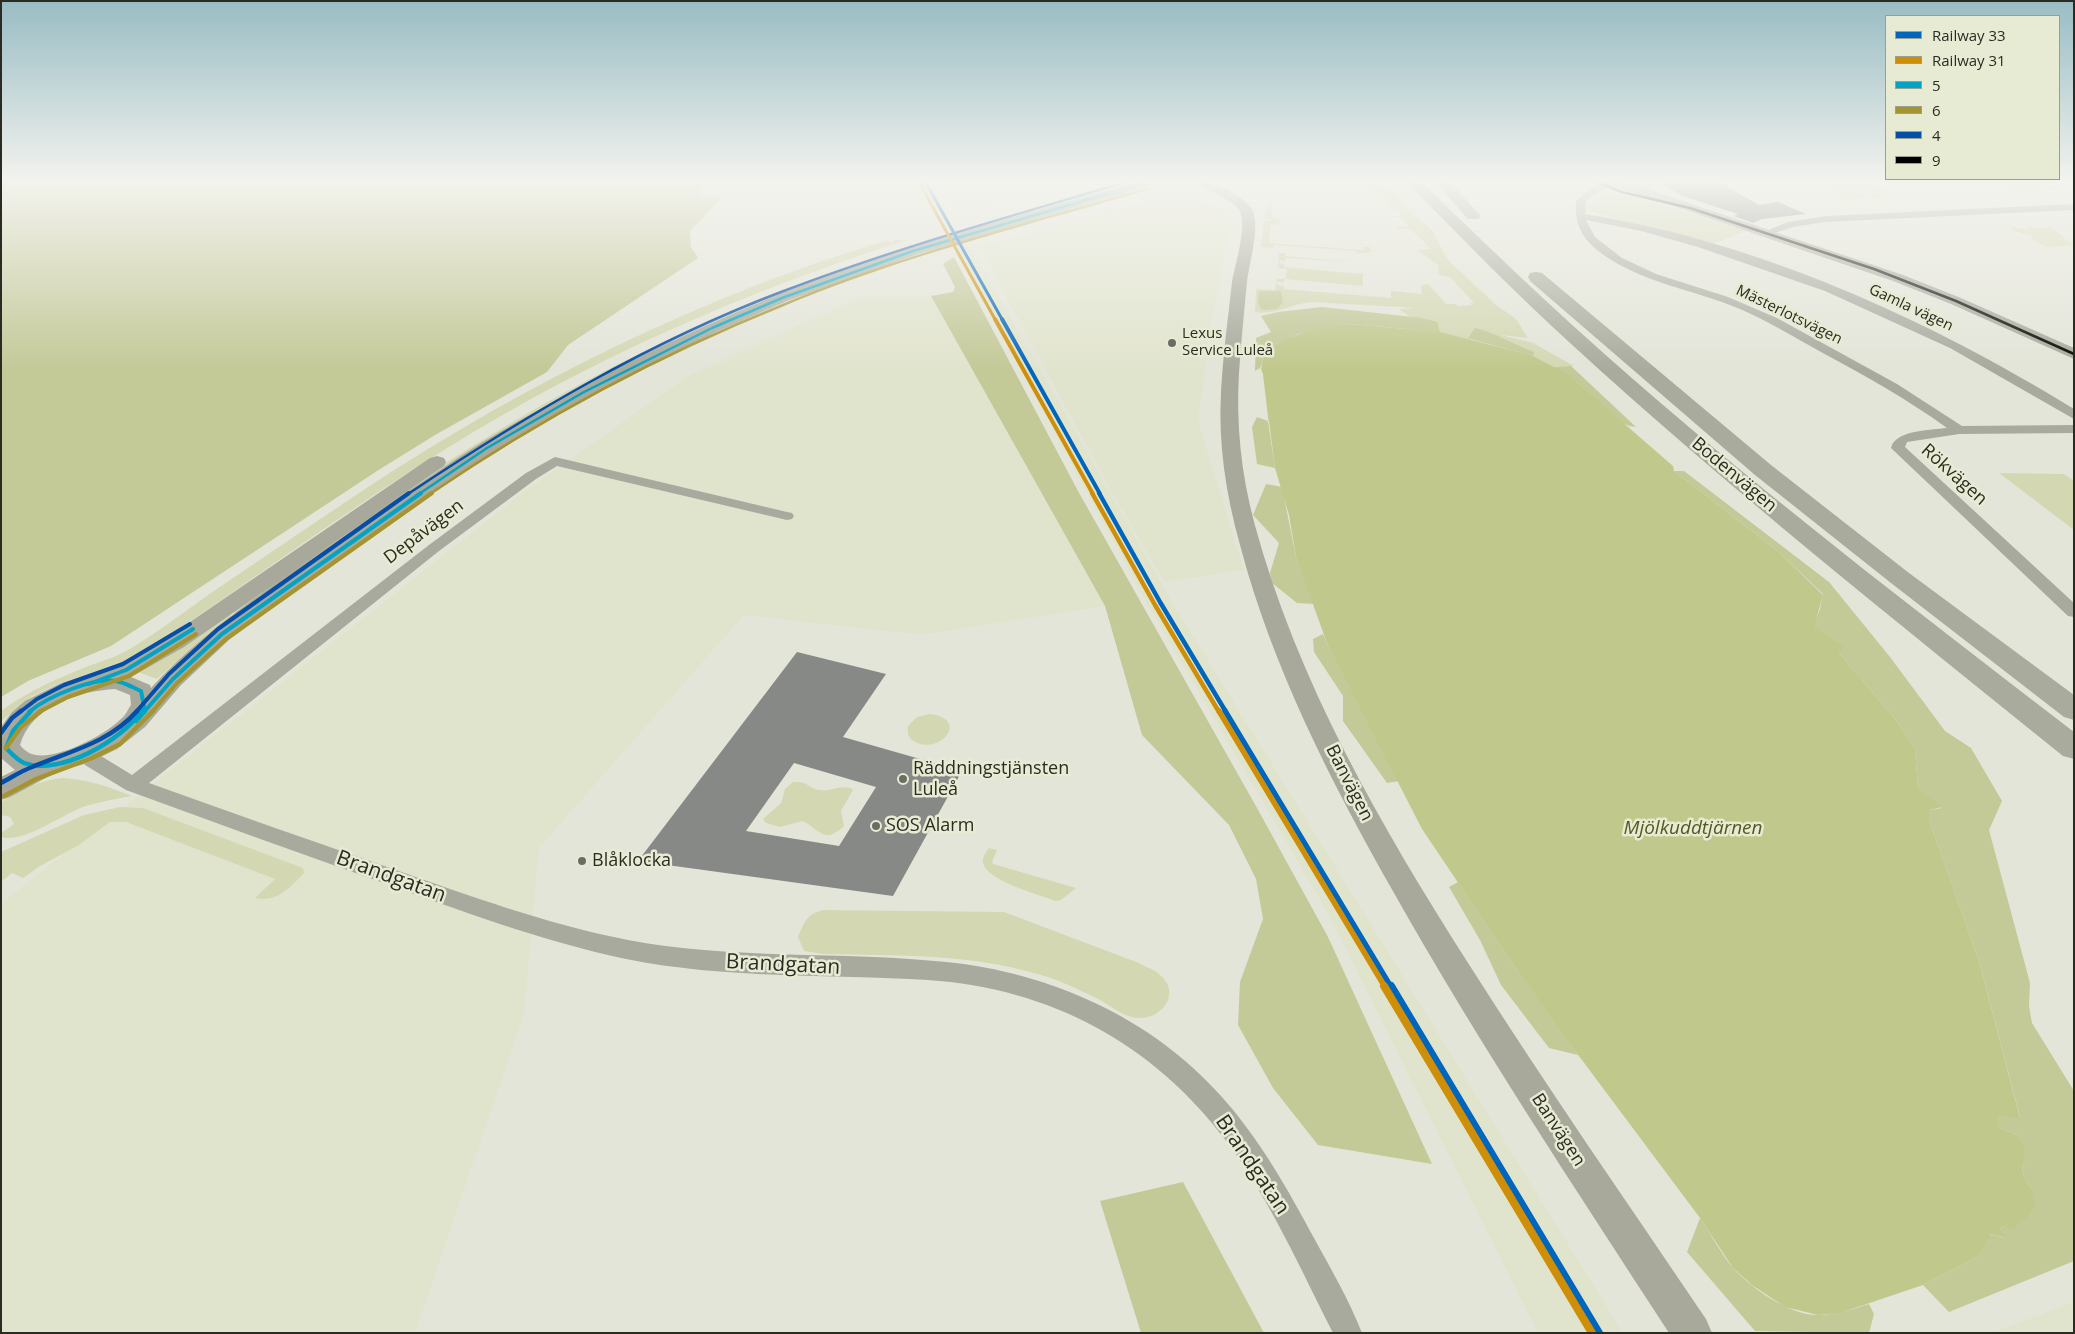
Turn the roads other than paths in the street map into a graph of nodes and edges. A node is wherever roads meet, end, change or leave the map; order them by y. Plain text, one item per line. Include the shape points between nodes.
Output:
1 (903, 245) edge
2 (933, 245) edge
3 (1245, 245) edge
4 (1476, 245) edge
5 (1503, 245) edge
6 (1599, 245) edge
7 (1703, 245) edge
8 (1804, 245) edge
9 (2074, 354) edge
10 (2074, 415) edge
11 (2074, 429) edge
12 (1959, 430) junction
13 (787, 516) dead end
14 (2074, 612) edge
15 (89, 684) junction
16 (2074, 710) edge
17 (136, 721) junction
18 (6, 738) edge
19 (2074, 748) edge
20 (79, 756) junction
21 (133, 784) junction
22 (1, 790) edge
23 (1348, 1333) edge
24 (1692, 1333) edge

1 - 15 main road via 821,272 713,316 563,388 463,445 176,642 126,670
2 - 17 main road via 792,294 694,336 584,392 487,448 222,634 174,679
3 - 24 main road, Banvägen via 1232,352 1229,427 1232,458 1238,495 1259,572 1295,670 1356,800 1404,886 1521,1074
4 - 19 main road, Bodenvägen via 1716,460
5 - 16 main road, Bodenvägen via 1617,347 1764,470
6 - 12 street, Mästerlotsvägen via 1625,264 1662,281 1732,302 1775,322 1891,384
7 - 10 street, Gamla vägen via 1826,287 1932,333
8 - 9 main road via 1898,278
11 - 12 street, Rökvägen
12 - 14 street, Rökvägen via 1903,440 1898,448
13 - 21 street, Depåvägen via 555,461 434,548
15 - 17 main road via 118,681 140,688 146,701
15 - 18 main road via 40,704 25,714
17 - 20 main road via 116,738
18 - 20 main road via 10,756 20,762 40,764
20 - 21 street, Brandgatan
20 - 22 main road via 33,773
21 - 23 street, Brandgatan via 476,908 580,939 721,962 958,973 1010,982 1089,1011 1130,1034 1174,1066 1235,1133 1272,1188

